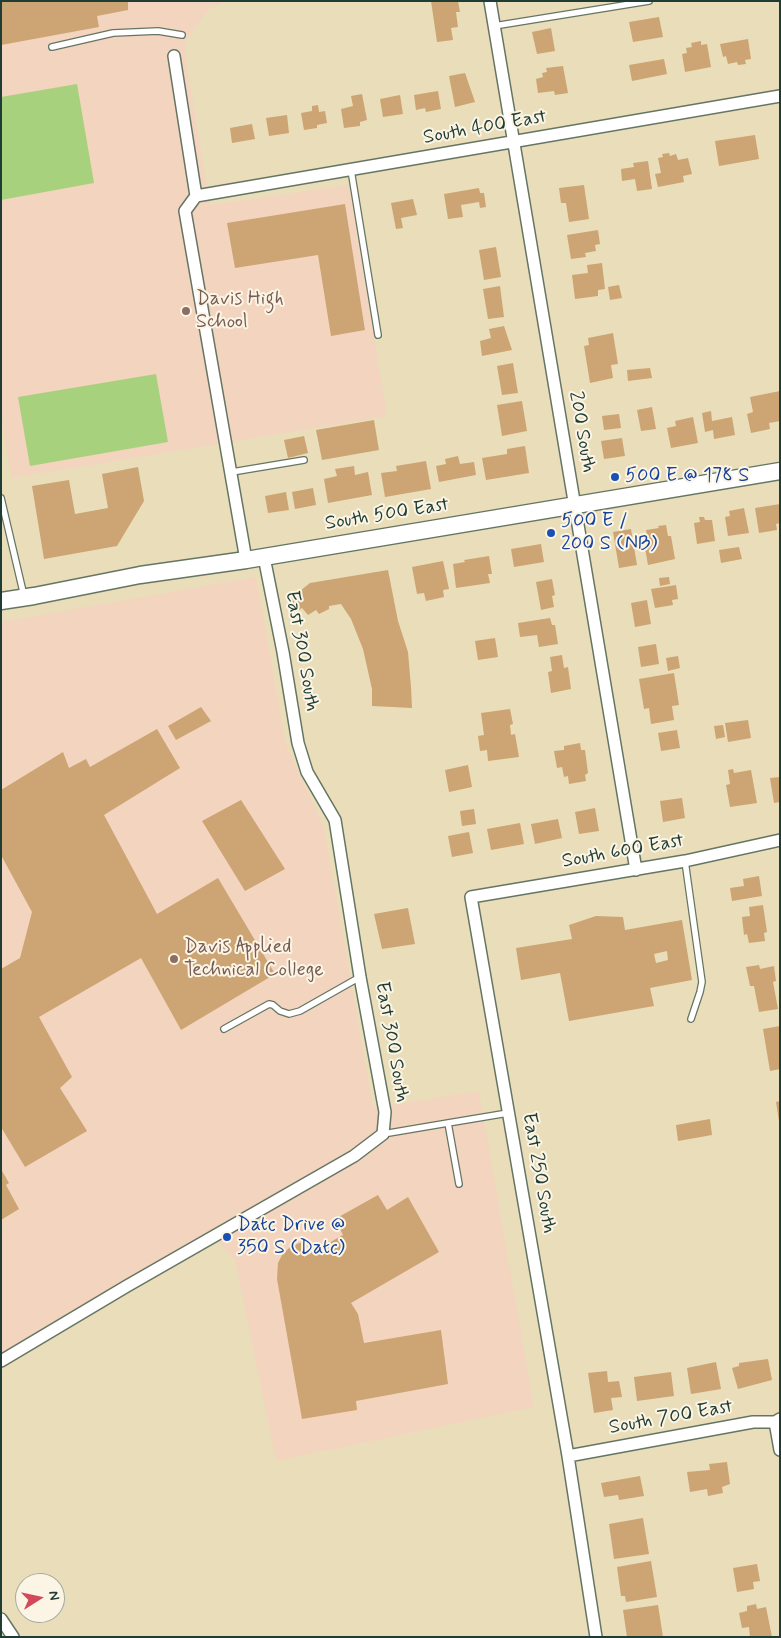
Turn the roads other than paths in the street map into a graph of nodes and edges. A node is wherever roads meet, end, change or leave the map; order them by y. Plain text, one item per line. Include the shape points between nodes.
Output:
1 (490, 1) edge
2 (649, 1) edge
3 (494, 26) junction
4 (182, 35) dead end
5 (52, 47) dead end
6 (174, 56) dead end
7 (780, 96) edge
8 (514, 143) junction
9 (351, 170) junction
10 (196, 196) junction
11 (378, 335) dead end
12 (304, 460) dead end
13 (780, 471) edge
14 (232, 472) junction
15 (1, 498) edge
16 (575, 506) junction
17 (264, 556) junction
18 (246, 560) junction
19 (25, 597) junction
20 (1, 601) edge
21 (780, 840) edge
22 (685, 862) junction
23 (636, 870) junction
24 (471, 897) joint
25 (360, 977) junction
26 (691, 1019) dead end
27 (224, 1029) dead end
28 (508, 1113) junction
29 (448, 1123) junction
30 (383, 1134) junction
31 (459, 1184) dead end
32 (1, 1361) edge
33 (777, 1420) edge
34 (780, 1450) edge
35 (568, 1456) junction
36 (1, 1619) edge
37 (13, 1637) edge
38 (596, 1637) edge

1 - 3 street, 200 South
2 - 3 lane
3 - 8 street, 200 South
4 - 5 lane via 158,31 113,34
6 - 10 street
7 - 8 street, South 400 East
8 - 9 street, South 400 East
8 - 16 street, 200 South
9 - 10 street, South 400 East
9 - 11 lane
10 - 14 street via 185,211
12 - 14 lane
13 - 16 street, South 500 East
14 - 18 street
15 - 19 lane
16 - 17 street, South 500 East
16 - 23 street, 200 South
17 - 18 street, South 500 East
17 - 25 street, East 300 South via 298,743 308,772 335,820
18 - 19 street, South 500 East via 140,575
19 - 20 street, South 500 East
21 - 22 street, South 600 East
22 - 23 street, South 600 East
22 - 26 lane via 702,982
23 - 24 street, South 600 East
24 - 28 street, East 250 South
25 - 27 lane via 300,1011 289,1014 269,1004
25 - 30 street, East 300 South via 385,1112
28 - 29 lane
28 - 35 street, East 250 South
29 - 30 lane
29 - 31 lane
30 - 32 street via 354,1156
33 - 34 street
33 - 35 street, South 700 East
35 - 38 street, East 250 South
36 - 37 street

